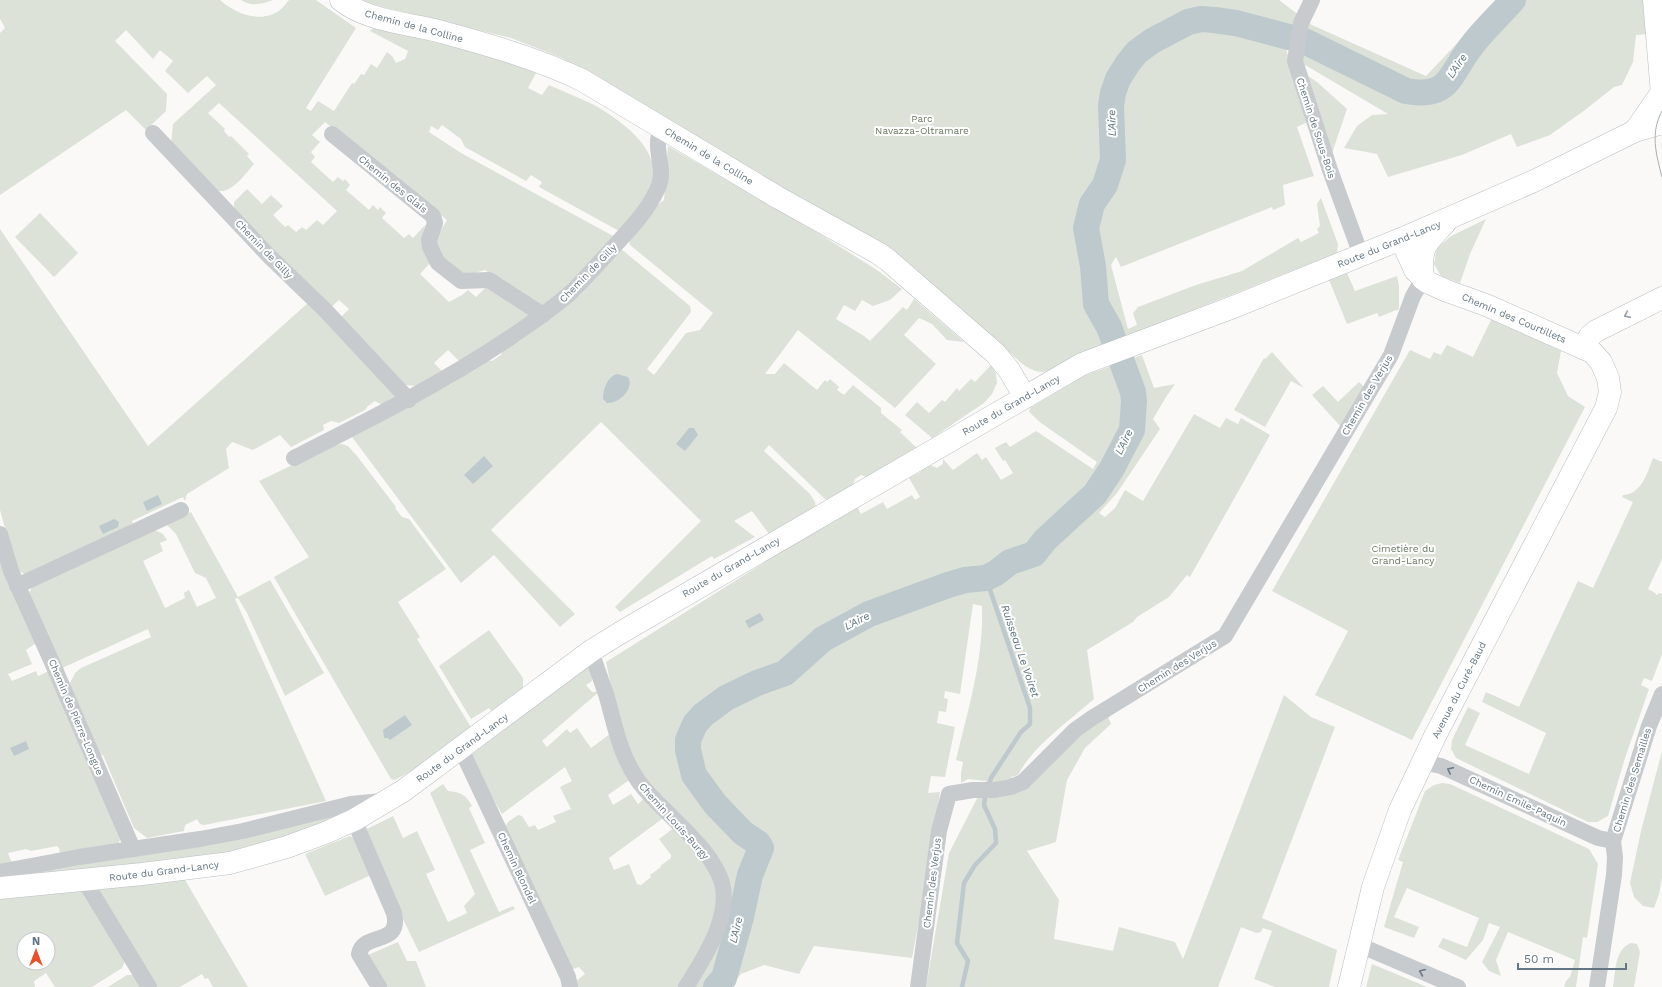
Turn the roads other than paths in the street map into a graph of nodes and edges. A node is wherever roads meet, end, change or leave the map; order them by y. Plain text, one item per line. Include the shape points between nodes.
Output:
1 (341, 0) edge
2 (1312, 0) edge
3 (1654, 0) edge
4 (1662, 93) edge
5 (1662, 123) edge
6 (662, 128) junction
7 (1635, 131) junction
8 (153, 133) dead end
9 (332, 134) dead end
10 (1448, 219) junction
11 (1401, 239) junction
12 (1361, 255) junction
13 (1423, 279) junction
14 (1662, 298) edge
15 (543, 315) junction
16 (1583, 348) junction
17 (1025, 397) junction
18 (409, 400) junction
19 (1606, 408) joint
20 (294, 458) dead end
21 (181, 510) dead end
22 (0, 534) edge
23 (17, 586) junction
24 (591, 651) junction
25 (1662, 694) edge
26 (461, 749) junction
27 (1422, 762) junction
28 (387, 801) junction
29 (354, 820) junction
30 (1614, 842) junction
31 (133, 849) junction
32 (0, 872) edge
33 (84, 880) junction
34 (0, 888) edge
35 (1359, 945) junction
36 (149, 987) edge
37 (379, 987) edge
38 (570, 987) edge
39 (686, 987) edge
40 (918, 987) edge
41 (1350, 987) edge
42 (1458, 987) edge
43 (1597, 987) edge

1 - 6 street, Chemin de la Colline via 355,10 369,15 486,45 569,74
2 - 12 street, Chemin de Sous-Bois via 1301,23 1295,56 1299,77
3 - 4 street
4 - 7 street, Route du Grand-Lancy
5 - 7 street, Route du Grand-Lancy
6 - 15 street, Chemin de Gilly via 658,142 660,181 648,206 571,293
6 - 17 street, Chemin de la Colline via 889,260 995,353
7 - 10 street, Route du Grand-Lancy via 1581,159
8 - 18 street, Chemin de Gilly
9 - 15 street, Chemin des Glais via 433,216 435,223 429,240 438,263 461,281 489,280
10 - 11 street, Route du Grand-Lancy
10 - 13 street via 1425,248 1421,258
11 - 12 street, Route du Grand-Lancy
11 - 13 street, Chemin des Courtillets via 1410,262
12 - 17 street, Route du Grand-Lancy via 1231,308 1091,360
13 - 16 street, Chemin des Courtillets via 1434,286 1486,304
13 - 40 street, Chemin des Verjus via 1413,296 1391,354 1225,636 1075,730 1022,782 995,790 949,794 939,831
14 -> 16 street via 1596,331
15 - 18 street, Chemin de Gilly via 468,365
16 - 19 street, Chemin des Courtillets via 1592,352 1605,368 1610,392
17 - 24 street, Route du Grand-Lancy
18 - 20 street, Chemin de Gilly
19 - 27 street, Avenue du Curé-Baud
21 - 23 street
22 - 23 street, Chemin de Pierre-Longue
23 - 31 street, Chemin de Pierre-Longue
24 - 26 street, Route du Grand-Lancy
24 - 39 street, Chemin Louis-Burgy via 619,744 637,780 704,850 720,876 723,908 720,921 705,957
25 - 30 street, Chemin des Semailles via 1640,753
26 - 28 street, Route du Grand-Lancy
26 - 38 street, Chemin Blondel via 568,977
30 -> 27 street, Chemin Emile-Paquin via 1598,838 1441,766
27 - 35 street, Avenue du Curé-Baud via 1390,836 1373,887
28 - 29 street, Route du Grand-Lancy
28 - 31 street, Route du Grand-Lancy via 351,804 244,831
29 - 33 street, Route du Grand-Lancy via 287,848 230,863
29 - 37 street via 396,921 392,932 360,948 359,954
30 - 43 street, Chemin des Semailles via 1614,875
31 - 32 street, Route du Grand-Lancy
33 - 34 street, Route du Grand-Lancy
33 - 36 street
35 - 41 street, Avenue du Curé-Baud
42 -> 35 street

